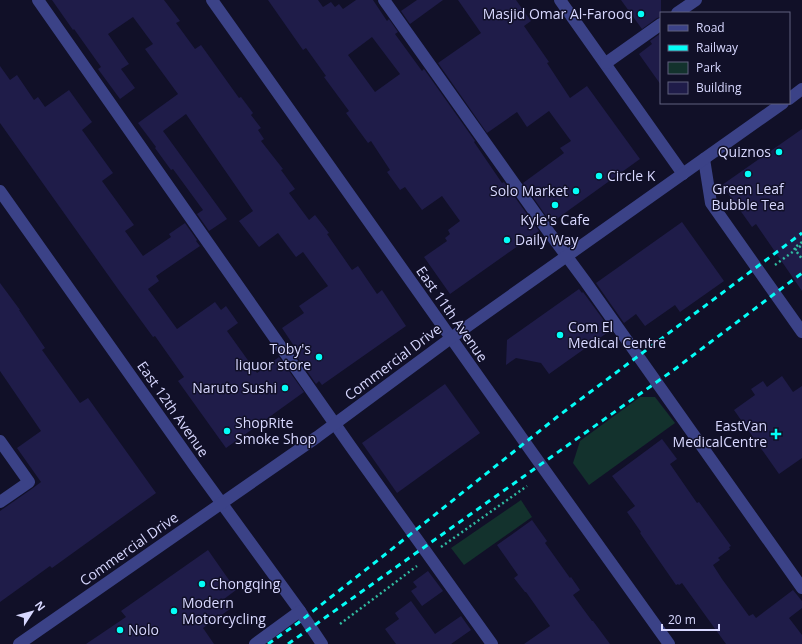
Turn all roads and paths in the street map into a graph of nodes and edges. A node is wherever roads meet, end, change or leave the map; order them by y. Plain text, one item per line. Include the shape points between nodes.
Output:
1 (38, 0) edge
2 (212, 0) edge
3 (384, 0) edge
4 (560, 0) edge
5 (696, 0) edge
6 (678, 12) edge
7 (660, 25) edge
8 (606, 64) junction
9 (782, 104) edge
10 (704, 159) junction
11 (683, 174) junction
12 (0, 191) edge
13 (802, 242) edge
14 (802, 245) edge
15 (566, 256) junction
16 (802, 257) edge
17 (775, 265) dead end
18 (802, 332) edge
19 (451, 338) junction
20 (335, 423) junction
21 (0, 441) edge
22 (0, 502) edge
23 (221, 503) junction
24 (802, 588) edge
25 (300, 611) junction
26 (19, 644) edge
27 (255, 644) edge
28 (322, 644) edge
29 (492, 644) edge
30 (669, 644) edge

1 - 20 street
2 - 19 street, East 11th Avenue
3 - 15 street
4 - 8 street
5 - 6 street
7 - 8 street
8 - 11 street
9 - 10 street, Commercial Drive
10 - 11 street, Commercial Drive
10 - 18 street via 711,203
11 - 15 street, Commercial Drive
12 - 23 street, East 12th Avenue
13 - 16 path via 794,248
14 - 17 path
15 - 19 street, Commercial Drive
15 - 24 street
19 - 20 street, Commercial Drive
19 - 30 street, East 11th Avenue
20 - 23 street, Commercial Drive
20 - 29 street
21 - 22 street via 29,482
23 - 25 street, East 12th Avenue
23 - 26 street, Commercial Drive
25 - 27 street
25 - 28 street, East 12th Avenue

